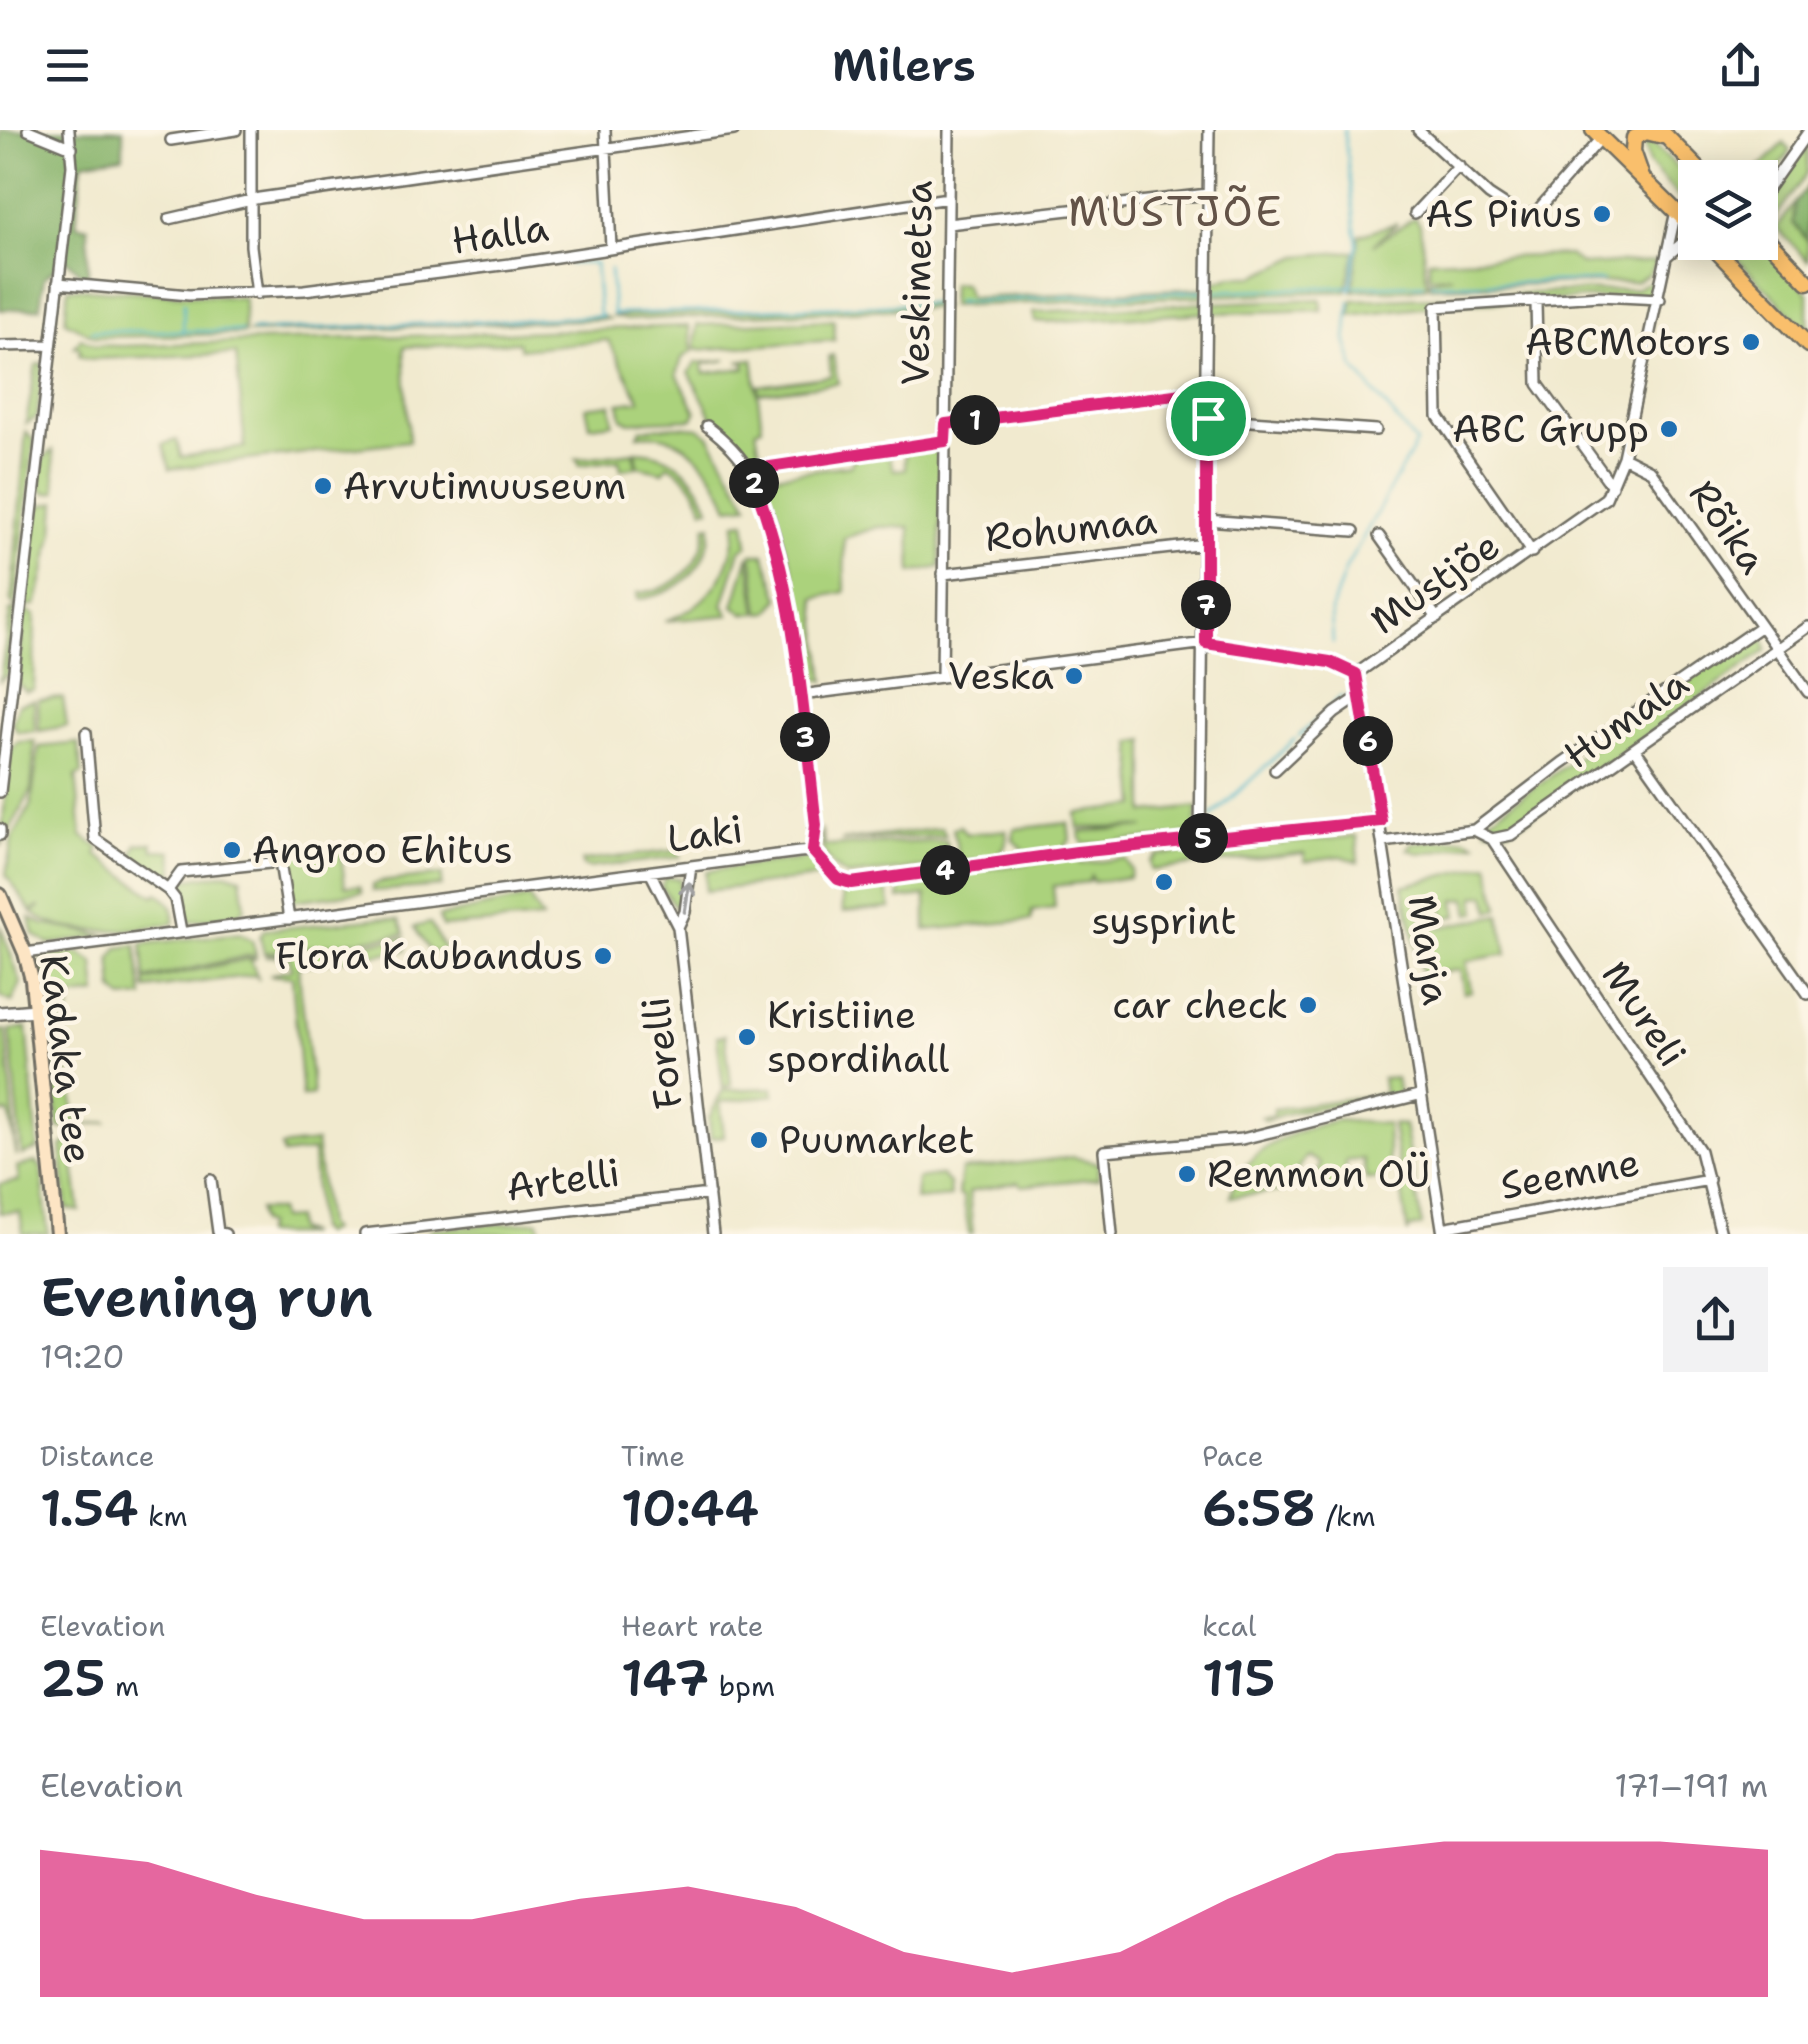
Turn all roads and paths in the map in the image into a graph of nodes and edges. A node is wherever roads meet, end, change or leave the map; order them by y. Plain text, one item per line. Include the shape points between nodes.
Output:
1 (28, 130) edge
2 (69, 130) edge
3 (236, 130) edge
4 (251, 130) edge
5 (605, 130) edge
6 (734, 130) edge
7 (949, 130) edge
8 (1210, 130) edge
9 (1418, 130) edge
10 (1808, 132) edge
11 (1429, 133) edge
12 (1597, 134) edge
13 (1664, 134) edge
14 (171, 140) dead end
15 (72, 148) junction
16 (605, 149) junction
17 (1689, 160) edge
18 (1459, 166) junction
19 (1778, 174) edge
20 (1643, 179) junction
21 (1208, 194) junction
22 (948, 198) junction
23 (250, 202) junction
24 (1676, 211) joint
25 (1415, 214) dead end
26 (169, 219) dead end
27 (948, 224) junction
28 (611, 247) junction
29 (1678, 247) edge
30 (1778, 251) edge
31 (1668, 255) junction
32 (1726, 260) edge
33 (1808, 282) edge
34 (58, 283) junction
35 (257, 294) junction
36 (1660, 298) junction
37 (1536, 303) junction
38 (1808, 344) edge
39 (50, 345) junction
40 (0, 346) edge
41 (1206, 391) junction
42 (1208, 418) junction
43 (946, 424) junction
44 (708, 426) dead end
45 (1376, 430) dead end
46 (945, 441) junction
47 (1623, 457) junction
48 (749, 470) junction
49 (1612, 486) junction
50 (1206, 520) junction
51 (1354, 531) dead end
52 (1379, 536) dead end
53 (1206, 544) junction
54 (1532, 552) junction
55 (943, 574) junction
56 (1437, 618) junction
57 (1760, 626) junction
58 (1808, 628) edge
59 (1206, 643) junction
60 (1777, 648) junction
61 (1356, 674) junction
62 (942, 676) junction
63 (1808, 692) edge
64 (800, 695) junction
65 (1360, 696) junction
66 (86, 733) dead end
67 (1635, 749) junction
68 (1275, 770) dead end
69 (0, 792) edge
70 (1381, 821) junction
71 (1474, 830) junction
72 (1200, 838) junction
73 (1492, 839) junction
74 (1383, 842) junction
75 (813, 851) junction
76 (691, 866) junction
77 (650, 872) junction
78 (168, 890) junction
79 (0, 895) edge
80 (289, 919) junction
81 (678, 927) junction
82 (180, 931) junction
83 (26, 953) junction
84 (1808, 994) edge
85 (35, 1010) junction
86 (0, 1013) edge
87 (1419, 1095) junction
88 (211, 1180) dead end
89 (1709, 1180) junction
90 (708, 1194) junction
91 (1442, 1231) edge
92 (56, 1234) edge
93 (225, 1234) edge
94 (365, 1234) edge
95 (713, 1234) edge
96 (1112, 1234) edge
97 (1721, 1234) edge

1 - 15 street
2 - 15 street
3 - 14 street
4 - 23 street
5 - 16 street
6 - 16 street
7 - 22 street, Veskimetsa
8 - 21 street
9 - 11 street
10 - 19 street
11 - 18 street
12 - 18 street via 1537,211 1523,217
12 - 20 main road
13 - 17 main road
13 - 20 main road via 1634,138
15 - 34 street
16 - 23 street
16 - 28 street
18 - 25 street
20 - 24 main road
21 - 27 street
21 - 41 street
22 - 27 street, Veskimetsa
22 - 28 street, Halla
23 - 26 street
23 - 35 street
24 - 31 street, Mustjõe
27 - 43 street, Veskimetsa
28 - 35 street, Halla
29 - 31 street
30 - 33 main road
31 - 36 street, Mustjõe
32 - 38 main road
34 - 35 street, Halla
34 - 39 street
36 - 37 street
36 - 47 street, Mustjõe
37 - 49 street via 1538,384
37 - 54 street via 1436,307 1438,416
39 - 40 street
39 - 69 street
41 - 42 street
41 - 43 street
42 - 45 street
42 - 50 street
43 - 46 street, Veskimetsa
44 - 48 street
46 - 48 street
46 - 55 street, Veskimetsa
47 - 49 street, Mustjõe
47 - 57 street, Rõika via 1652,471
48 - 64 street via 777,548
49 - 54 street, Mustjõe via 1606,498
50 - 51 street
50 - 53 street
52 - 56 street
53 - 55 street, Rohumaa
53 - 59 street
54 - 56 street, Mustjõe
55 - 62 street, Veskimetsa
56 - 61 street, Mustjõe
57 - 60 street, Rõika
57 - 71 street, Humala
58 - 60 street, Humala
59 - 61 street, Mustjõe via 1330,662
59 - 62 street, Mustjõe
59 - 72 street
60 - 63 street, Rõika
60 - 67 street, Humala
61 - 65 street, Marja
62 - 64 street, Mustjõe
64 - 75 street via 816,825
65 - 68 street
65 - 70 street, Marja
66 - 78 street via 95,839
67 - 73 street, Humala via 1523,829
67 - 84 street
70 - 72 street
70 - 74 street, Marja
71 - 73 street
71 - 74 street
72 - 75 street via 851,883 838,879
73 - 89 street, Mureli via 1694,1141
74 - 87 street, Marja
75 - 76 street, Laki
76 - 77 street, Laki
81 -> 76 street
77 - 80 street, Laki
77 - 81 street, Forelli
78 - 80 street via 181,872 280,862
78 - 82 street
79 - 83 main road, Kadaka tee
80 - 82 street, Laki
81 - 90 street, Forelli
82 - 83 street, Laki
83 - 85 main road, Kadaka tee
85 - 86 street
85 - 92 main road, Kadaka tee
87 - 91 street, Marja
87 - 96 street via 1242,1139 1104,1151
88 - 93 street via 218,1232
89 - 91 street, Seemne
89 - 97 street, Mureli
90 - 94 street, Artelli
90 - 95 street, Forelli

